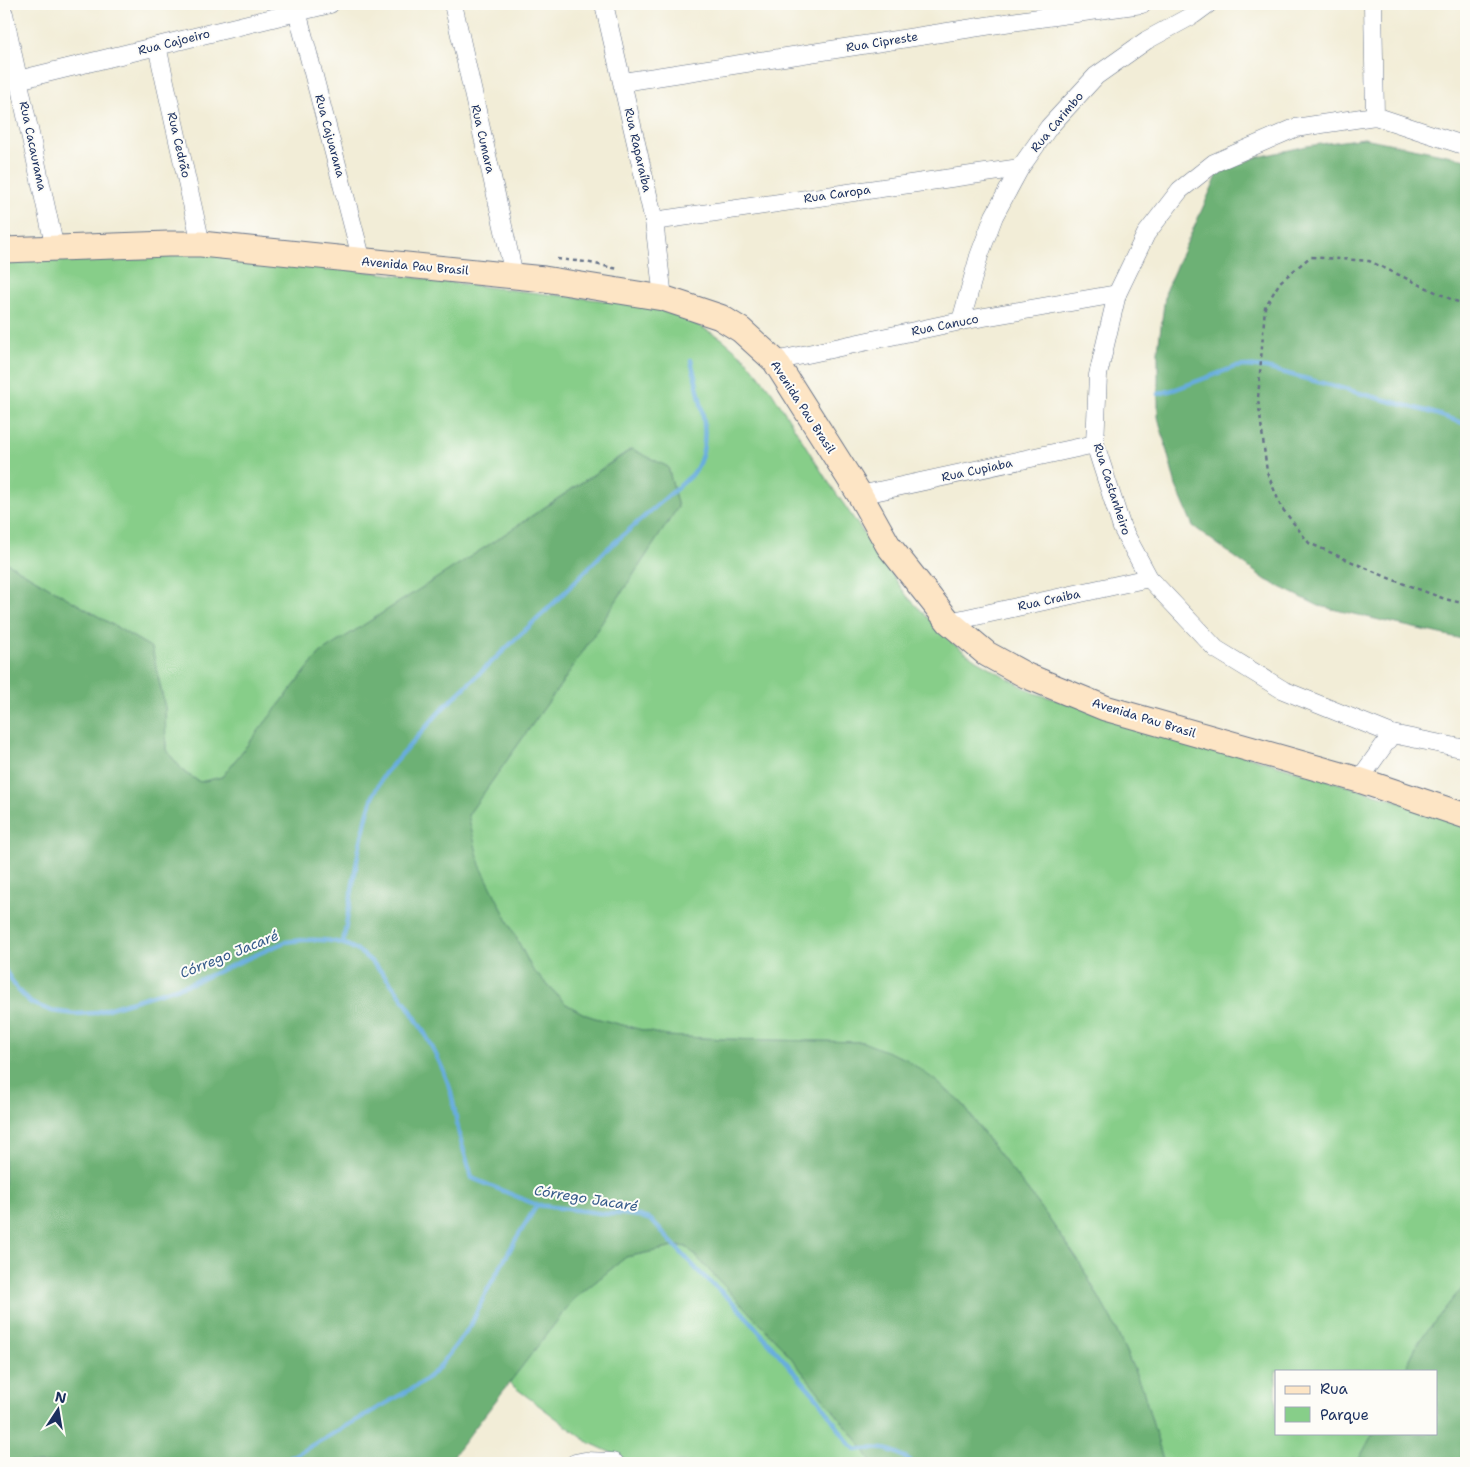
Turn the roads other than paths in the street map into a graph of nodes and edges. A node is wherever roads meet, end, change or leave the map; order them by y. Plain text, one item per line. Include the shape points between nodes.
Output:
1 (330, 4) edge
2 (452, 4) edge
3 (604, 4) edge
4 (1142, 4) edge
5 (1208, 4) edge
6 (1373, 4) edge
7 (297, 12) junction
8 (1024, 12) edge
9 (4, 14) edge
10 (157, 46) junction
11 (18, 80) junction
12 (623, 82) junction
13 (1375, 116) junction
14 (1466, 146) edge
15 (1020, 168) junction
16 (654, 221) junction
17 (201, 244) junction
18 (55, 249) junction
19 (4, 250) edge
20 (362, 261) junction
21 (514, 275) junction
22 (1117, 294) junction
23 (663, 298) junction
24 (962, 321) junction
25 (775, 361) junction
26 (1095, 444) junction
27 (860, 495) junction
28 (1149, 578) junction
29 (949, 622) junction
30 (1392, 734) junction
31 (1466, 749) edge
32 (1359, 780) junction
33 (1466, 816) edge
34 (574, 1463) edge
35 (615, 1463) edge

1 - 7 street, Rua Cajoeiro
2 - 21 street, Rua Cumara
3 - 12 street, Rua Raparaíba
4 - 8 street, Rua Cipreste
5 - 15 street, Rua Carimbo via 1147,40 1096,76 1049,127
6 - 13 street
7 - 10 street, Rua Cajoeiro
7 - 20 street, Rua Cajuarana
8 - 12 street, Rua Cipreste
9 - 11 street, Rua Cacaurama
10 - 11 street, Rua Cajoeiro
10 - 17 street, Rua Cedrão
11 - 18 street, Rua Cacaurama
12 - 16 street, Rua Raparaíba
13 - 14 street, Rua Castanheiro
13 - 22 street, Rua Castanheiro via 1295,128 1214,163 1180,190 1146,234
15 - 16 street, Rua Caropa
15 - 24 street, Rua Carimbo via 978,256
16 - 23 street, Rua Raparaíba
17 - 18 main road, Avenida Pau Brasil
17 - 20 main road, Avenida Pau Brasil
18 - 19 main road, Avenida Pau Brasil
20 - 21 main road, Avenida Pau Brasil
21 - 23 main road, Avenida Pau Brasil
22 - 24 street, Rua Canuco
22 - 26 street, Rua Castanheiro via 1098,375
23 - 25 main road, Avenida Pau Brasil via 720,317 741,330
24 - 25 street, Rua Canuco
25 - 27 main road, Avenida Pau Brasil
26 - 27 street, Rua Cupiaba
26 - 28 street, Rua Castanheiro via 1122,528
27 - 29 main road, Avenida Pau Brasil via 888,545
28 - 29 street, Rua Craiba
28 - 30 street, Rua Castanheiro via 1216,649 1282,690
29 - 32 main road, Avenida Pau Brasil via 987,654 1027,676 1105,708
30 - 31 street, Rua Castanheiro
30 - 32 street
32 - 33 main road, Avenida Pau Brasil
34 - 35 street

